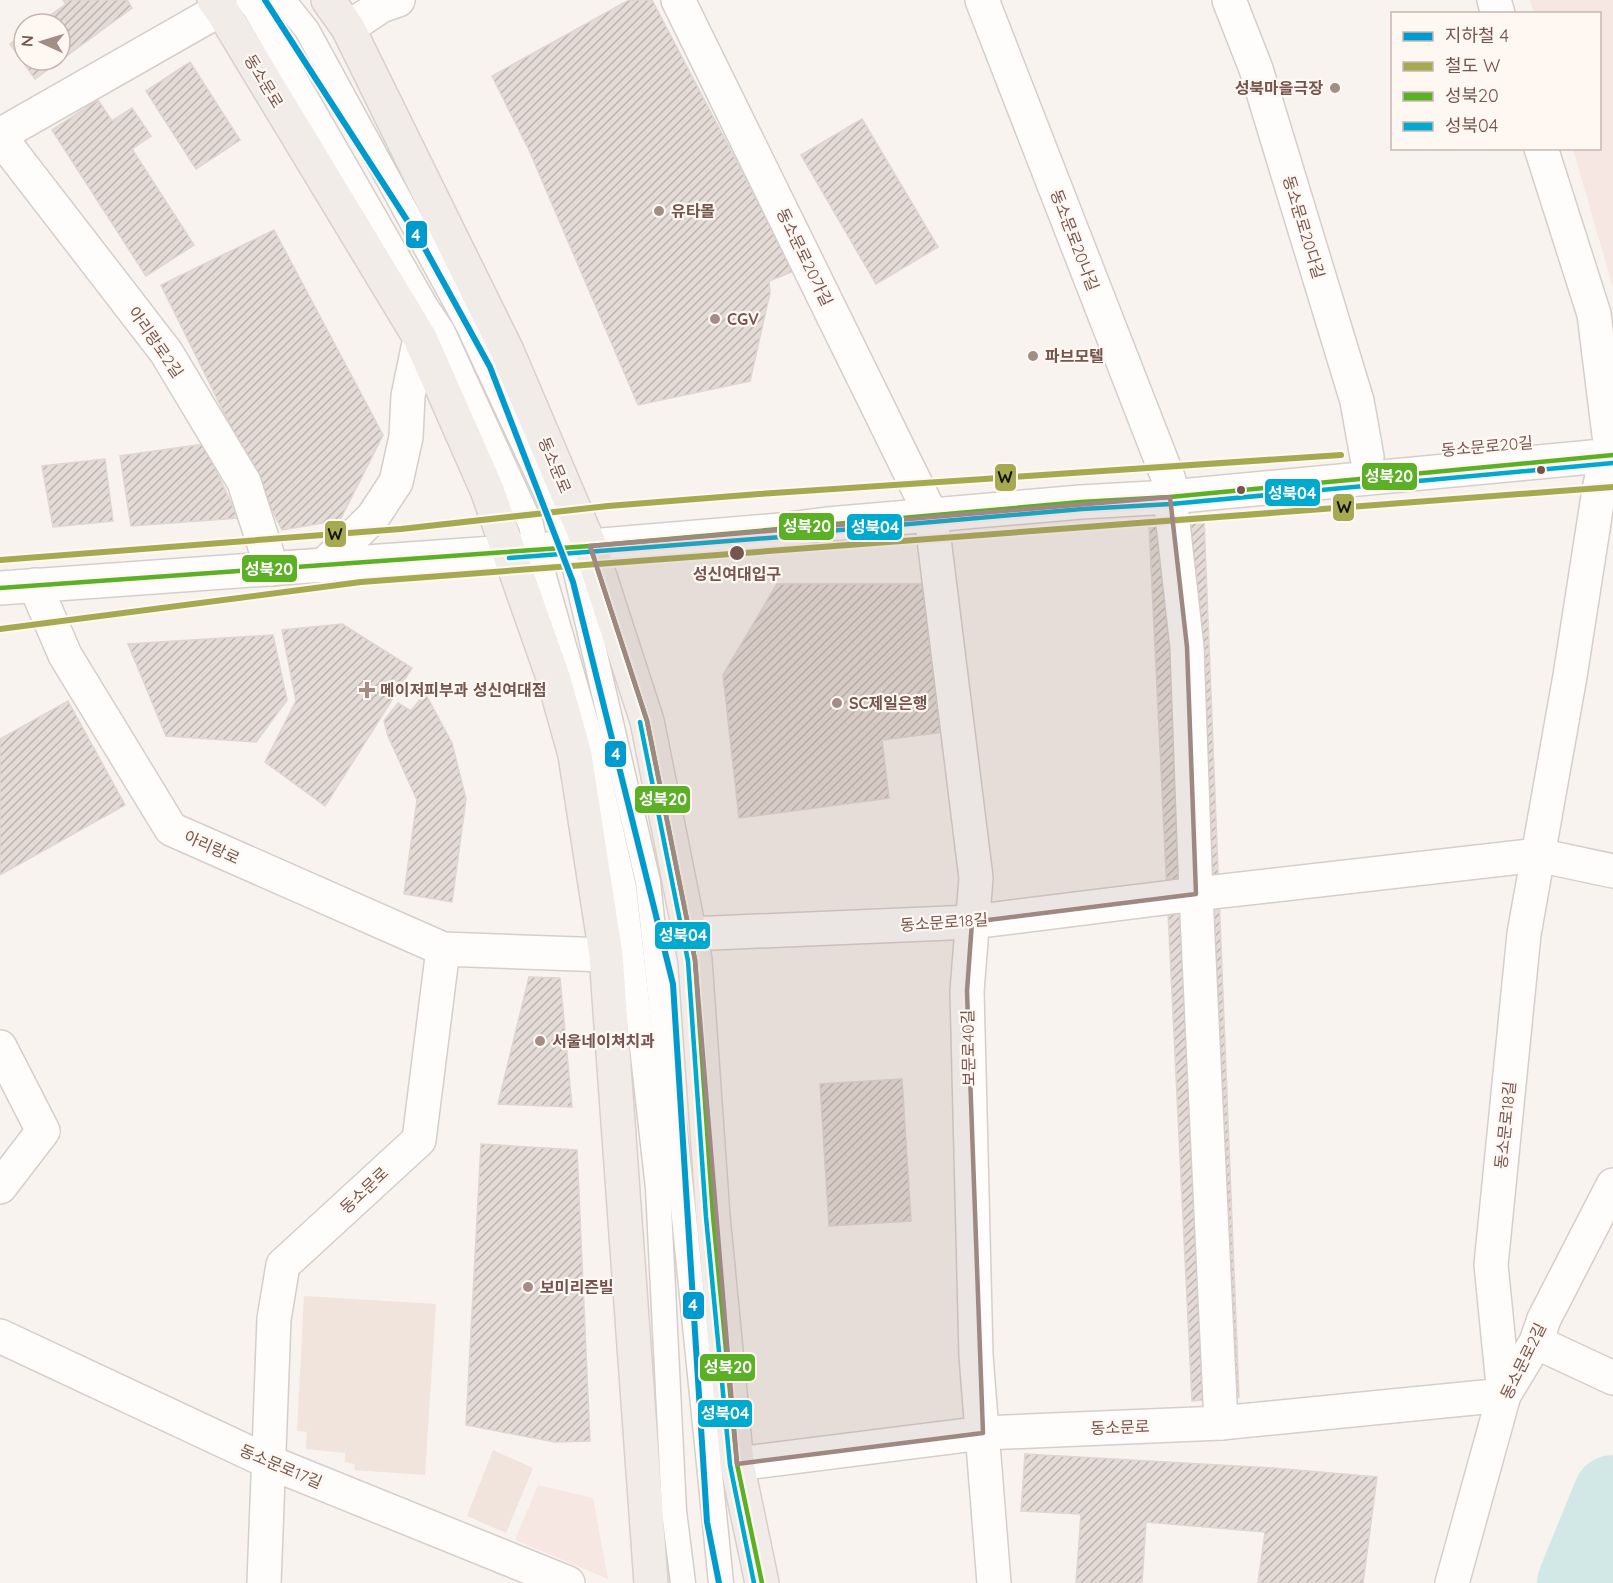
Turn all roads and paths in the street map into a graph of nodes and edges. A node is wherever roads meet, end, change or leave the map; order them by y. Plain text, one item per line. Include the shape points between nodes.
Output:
1 (283, 0) edge
2 (328, 0) edge
3 (399, 0) edge
4 (678, 0) edge
5 (982, 0) edge
6 (1229, 0) edge
7 (228, 3) edge
8 (348, 28) junction
9 (0, 136) edge
10 (1542, 150) edge
11 (420, 338) junction
12 (1610, 445) edge
13 (1367, 457) junction
14 (1169, 488) junction
15 (931, 515) junction
16 (580, 547) junction
17 (522, 550) junction
18 (323, 566) junction
19 (272, 569) junction
20 (35, 585) junction
21 (0, 588) edge
22 (1538, 855) junction
23 (1613, 870) edge
24 (1196, 894) junction
25 (972, 922) junction
26 (690, 934) junction
27 (442, 949) junction
28 (606, 955) junction
29 (0, 1047) edge
30 (1613, 1185) edge
31 (0, 1187) edge
32 (0, 1336) edge
33 (1536, 1342) junction
34 (1613, 1377) edge
35 (1504, 1395) junction
36 (1221, 1423) junction
37 (983, 1433) junction
38 (269, 1462) junction
39 (737, 1464) junction
40 (264, 1583) edge
41 (568, 1583) edge
42 (651, 1583) edge
43 (683, 1583) edge
44 (721, 1583) edge
45 (762, 1583) edge
46 (994, 1583) edge
47 (1452, 1583) edge

1 - 16 lane via 307,30 468,325 557,516
2 - 8 main road, 동소문로
3 - 8 street via 381,6
4 - 15 street, 동소문로20가길
5 - 14 street, 동소문로20나길
6 - 13 street, 동소문로20다길 via 1256,69 1357,401
7 - 9 street
7 - 11 main road, 동소문로
7 - 17 lane via 255,9 442,330 531,525
8 - 16 main road, 동소문로 via 507,351
9 - 19 street, 아리랑로2길 via 166,352 244,482
10 - 12 street via 1594,314
11 - 17 main road, 동소문로 via 487,490
11 - 18 street via 396,482 373,517
12 - 13 street, 동소문로20길
12 - 14 street, 동소문로20길
12 - 22 street
13 - 14 street, 동소문로20길
14 - 15 street, 동소문로20길 via 1081,502
14 - 24 street via 1187,647
15 - 16 street, 동소문로20길
15 - 25 street, 보문로40길 via 976,878
16 - 17 street, 동소문로20길
16 - 26 main road, 동소문로 via 647,721
16 - 44 lane via 648,882
17 - 18 street
17 - 28 main road, 동소문로 via 575,755
17 - 43 lane via 590,733 624,888 658,1188 674,1511
18 - 19 street
19 - 20 street
20 - 21 street
20 - 27 street, 아리랑로 via 65,655 171,829
22 - 23 street, 동소문로18길
22 - 24 street, 동소문로18길
22 - 35 street, 동소문로18길 via 1524,934 1491,1265
24 - 25 street, 동소문로18길
24 - 36 street
25 - 26 street, 동소문로18길
25 - 37 street, 보문로40길 via 967,991 976,1356
26 - 39 main road, 동소문로
27 - 28 street
27 - 38 street, 동소문로 via 419,1140 283,1265 274,1319
28 - 42 main road, 동소문로
29 - 31 street via 43,1131
30 - 33 street, 동소문로2길
32 - 38 street, 동소문로17길
33 - 34 street
33 - 35 street, 동소문로2길
35 - 36 street, 동소문로
35 - 47 street, 동소문로2길
36 - 37 street, 동소문로
37 - 39 street, 동소문로
37 - 46 street, 보문로40길
38 - 40 street, 동소문로
38 - 41 street, 동소문로17길
39 - 45 main road, 동소문로

